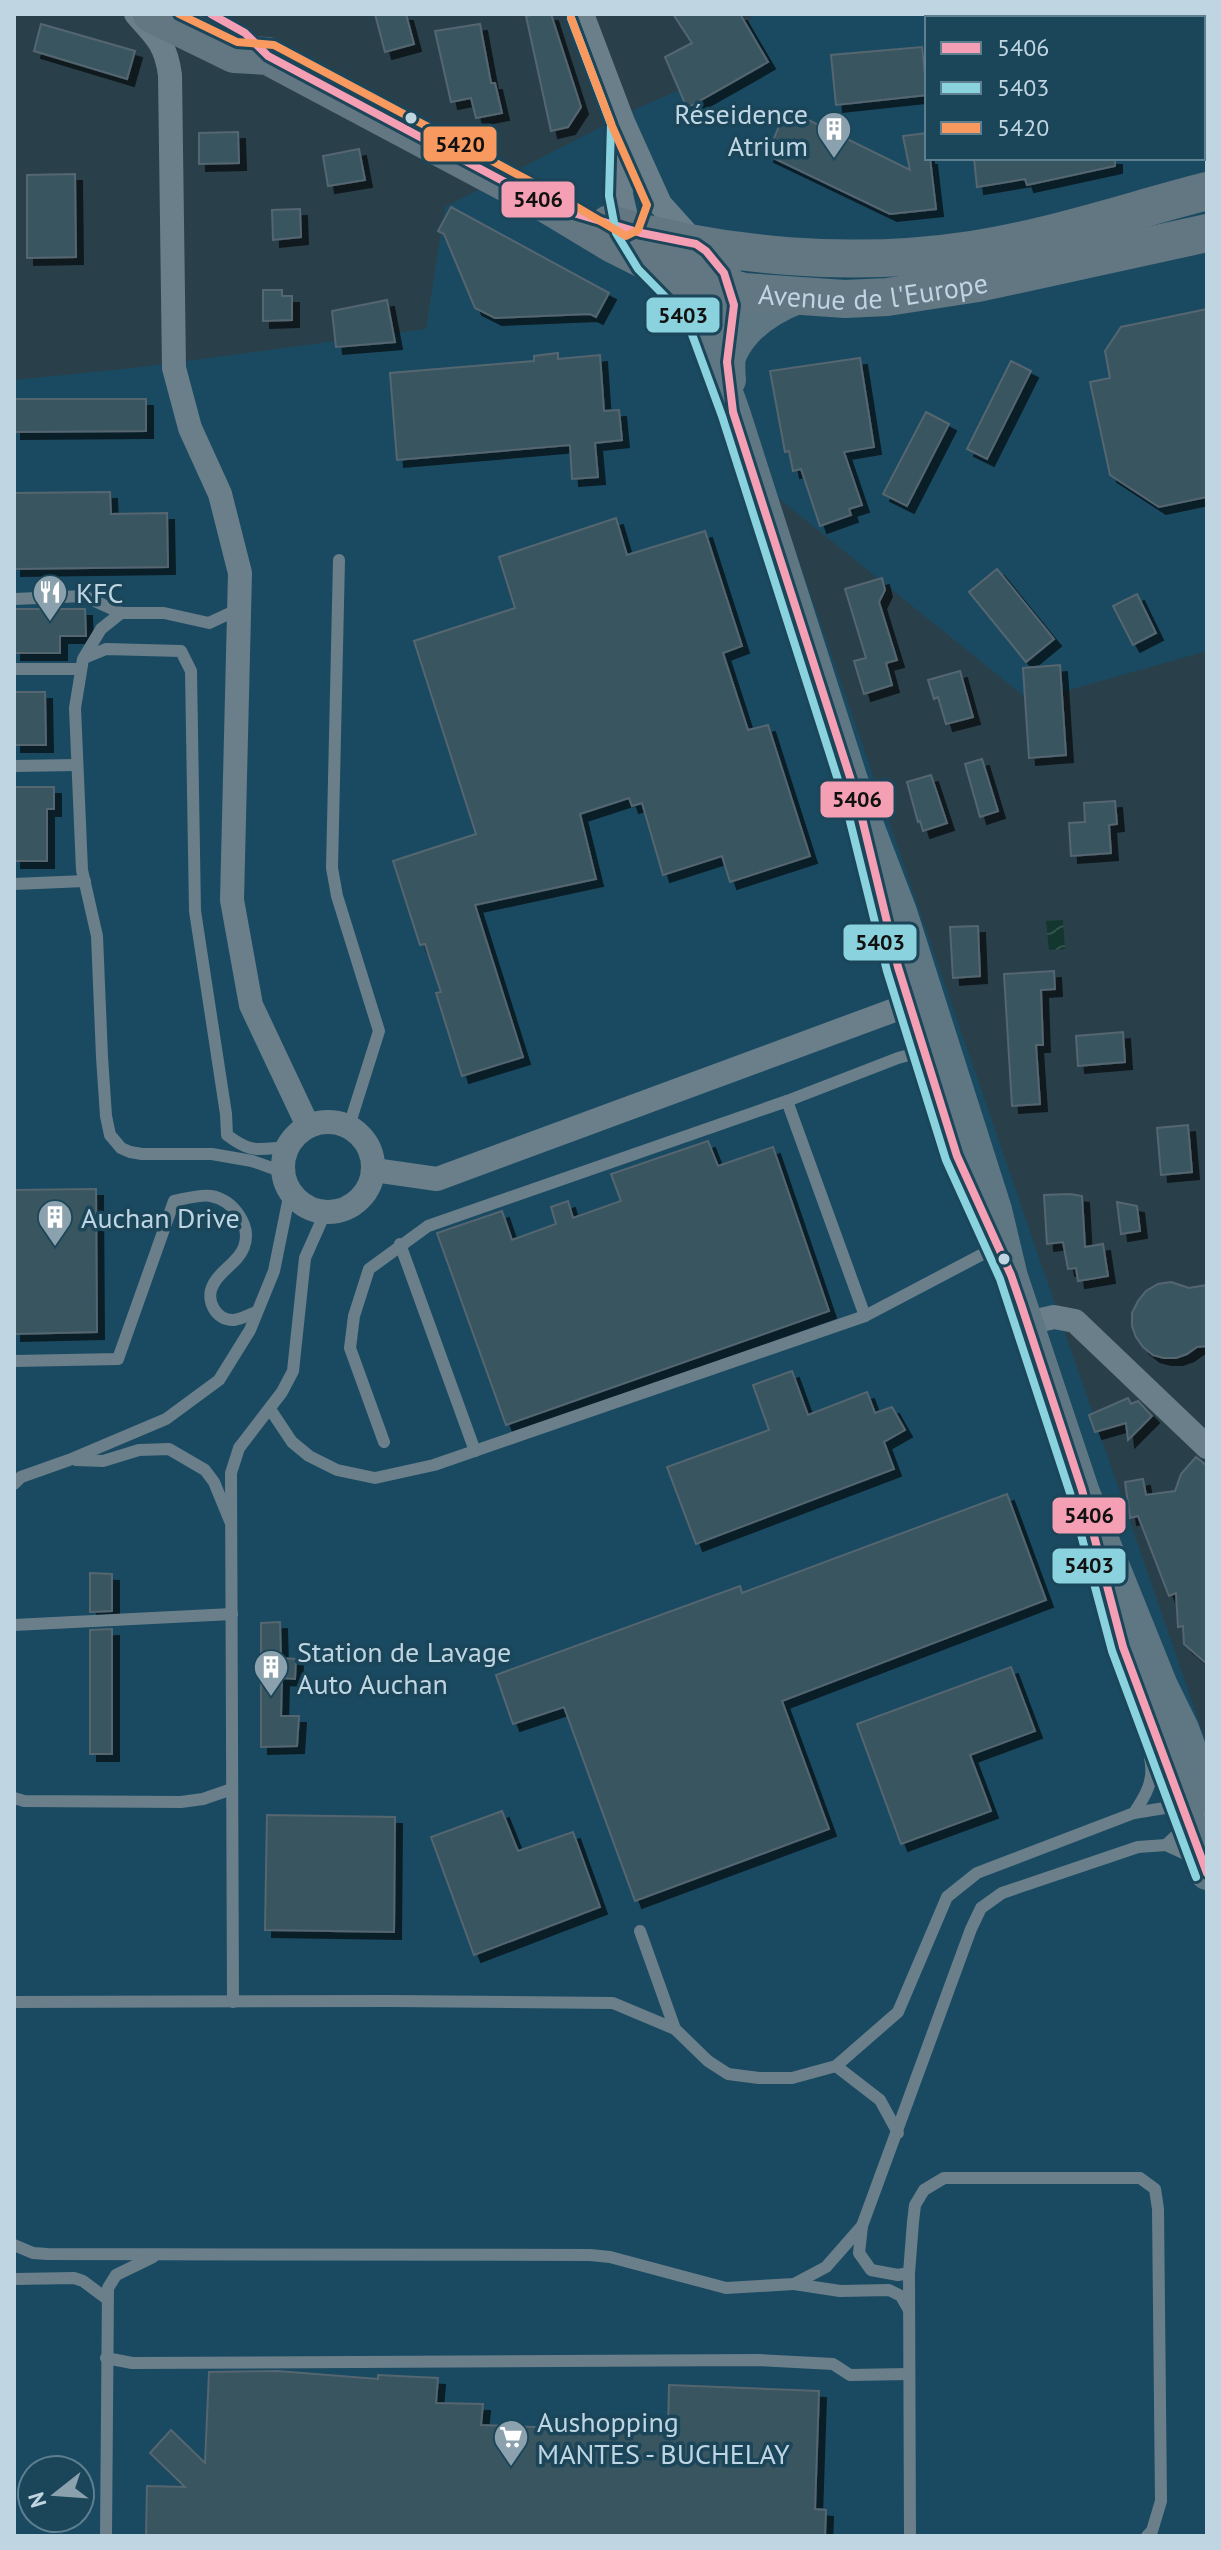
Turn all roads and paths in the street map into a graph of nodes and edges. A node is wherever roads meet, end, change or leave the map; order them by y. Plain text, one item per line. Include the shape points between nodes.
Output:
1 (136, 14) edge
2 (152, 14) edge
3 (211, 14) edge
4 (582, 14) edge
5 (268, 56) junction
6 (623, 122) junction
7 (1207, 191) edge
8 (638, 232) junction
9 (1207, 233) edge
10 (696, 244) junction
11 (766, 253) junction
12 (716, 290) junction
13 (800, 296) junction
14 (727, 362) junction
15 (733, 412) junction
16 (339, 560) dead end
17 (14, 599) edge
18 (239, 609) junction
19 (121, 613) junction
20 (82, 664) junction
21 (14, 669) edge
22 (77, 765) junction
23 (14, 766) edge
24 (85, 881) junction
25 (14, 884) edge
26 (918, 1001) junction
27 (935, 1055) junction
28 (787, 1101) junction
29 (308, 1126) junction
30 (349, 1126) junction
31 (227, 1135) junction
32 (287, 1147) junction
33 (212, 1154) junction
34 (374, 1170) junction
35 (287, 1182) junction
36 (325, 1213) junction
37 (400, 1244) junction
38 (1004, 1255) junction
39 (257, 1312) junction
40 (865, 1316) junction
41 (1027, 1323) junction
42 (14, 1361) edge
43 (270, 1409) junction
44 (384, 1442) dead end
45 (1207, 1447) edge
46 (475, 1451) junction
47 (69, 1460) junction
48 (14, 1484) edge
49 (1082, 1490) junction
50 (233, 1527) junction
51 (232, 1614) junction
52 (14, 1625) edge
53 (1123, 1647) junction
54 (232, 1789) junction
55 (14, 1798) edge
56 (1134, 1813) junction
57 (1193, 1813) edge
58 (1205, 1869) edge
59 (640, 1931) dead end
60 (14, 2002) edge
61 (233, 2002) junction
62 (675, 2029) junction
63 (836, 2066) junction
64 (898, 2133) junction
65 (862, 2226) junction
66 (14, 2245) edge
67 (158, 2254) junction
68 (909, 2273) junction
69 (14, 2279) edge
70 (794, 2284) junction
71 (107, 2299) junction
72 (910, 2310) junction
73 (106, 2358) junction
74 (909, 2374) junction
75 (106, 2536) edge
76 (910, 2536) edge
77 (1147, 2536) edge

1 - 18 street via 167,54 174,368 190,428 220,494 240,573
2 - 5 main road via 234,54
3 - 5 main road via 245,33
4 - 6 street
5 - 8 main road, Avenue de l'Europe via 566,211
6 - 8 street
6 - 8 street
7 - 11 main road, Avenue de l'Europe via 973,249 847,259
8 - 10 main road, Avenue de l'Europe
8 - 12 main road, Avenue de l'Europe via 682,276
9 - 13 main road, Avenue de l'Europe via 930,291 845,299
10 - 11 main road, Avenue de l'Europe
10 - 12 main road via 716,262
11 - 12 main road via 745,259
12 - 13 main road, Avenue de l'Europe
12 - 14 main road via 735,313
12 - 15 main road
13 - 14 main road via 752,324
14 - 15 main road
15 - 26 main road
16 - 30 lane via 332,868 379,1031
17 - 19 lane via 84,596
18 - 19 lane via 209,623 164,613
18 - 29 street via 232,900 251,1005
19 - 20 lane via 101,629
20 - 21 lane
20 - 22 lane via 75,708
20 - 31 lane via 106,649 181,651 191,671 195,911
22 - 23 lane
22 - 24 lane
24 - 25 lane
24 - 33 lane via 97,936 110,1135 130,1152
26 - 27 main road
26 - 34 street via 437,1179
27 - 28 lane
27 - 38 main road via 957,1156
28 - 37 lane via 428,1226
28 - 40 lane
29 - 30 street
29 - 32 street
30 - 34 street via 363,1137
31 - 32 lane via 254,1149
31 - 33 lane
32 - 35 street
33 - 35 lane via 252,1161
34 - 36 street via 371,1184 352,1206
35 - 36 street via 299,1202
35 - 39 lane via 274,1271
36 - 43 lane via 305,1258 293,1371
37 - 44 lane via 369,1269 350,1348
37 - 46 lane
38 - 40 lane
38 - 41 main road
39 - 42 lane via 230,1320 222,1318 210,1301 214,1281 245,1244 245,1228 233,1207 210,1195 174,1201 118,1359
39 - 47 lane via 219,1380 166,1419
40 - 46 lane
41 - 45 street via 1054,1317 1075,1321
41 - 49 main road
43 - 46 lane via 292,1442 309,1456 337,1470 375,1478
43 - 50 lane via 239,1448 231,1473
47 - 48 lane
47 - 50 lane via 103,1461 139,1450 169,1449 205,1470
49 - 53 main road
49 - 57 main road via 1182,1729
50 - 51 lane
51 - 52 lane
51 - 54 lane
53 - 56 lane via 1152,1770 1148,1792
53 - 57 main road
54 - 55 lane via 181,1802
54 - 61 lane
56 - 57 lane
56 - 63 lane via 977,1873 947,1897 898,2012
57 - 58 main road
57 - 64 lane via 1138,1847 1002,1893 981,1908
59 - 62 lane
60 - 61 lane
61 - 62 lane via 613,2003
62 - 63 lane via 728,2074 792,2078
63 - 64 lane via 880,2100
64 - 65 lane
65 - 68 lane via 859,2253 871,2270
65 - 70 lane via 826,2267
66 - 67 lane via 47,2254
67 - 70 lane via 590,2255 726,2288
67 - 71 lane via 116,2275
68 - 72 lane
68 - 77 lane via 915,2205 924,2190 944,2178 1140,2178 1155,2189 1161,2501
69 - 71 lane via 74,2278
70 - 72 lane via 840,2291 889,2290
71 - 73 lane
72 - 74 lane
73 - 74 lane via 132,2363 759,2360 833,2364 850,2375
73 - 75 lane
74 - 76 lane

